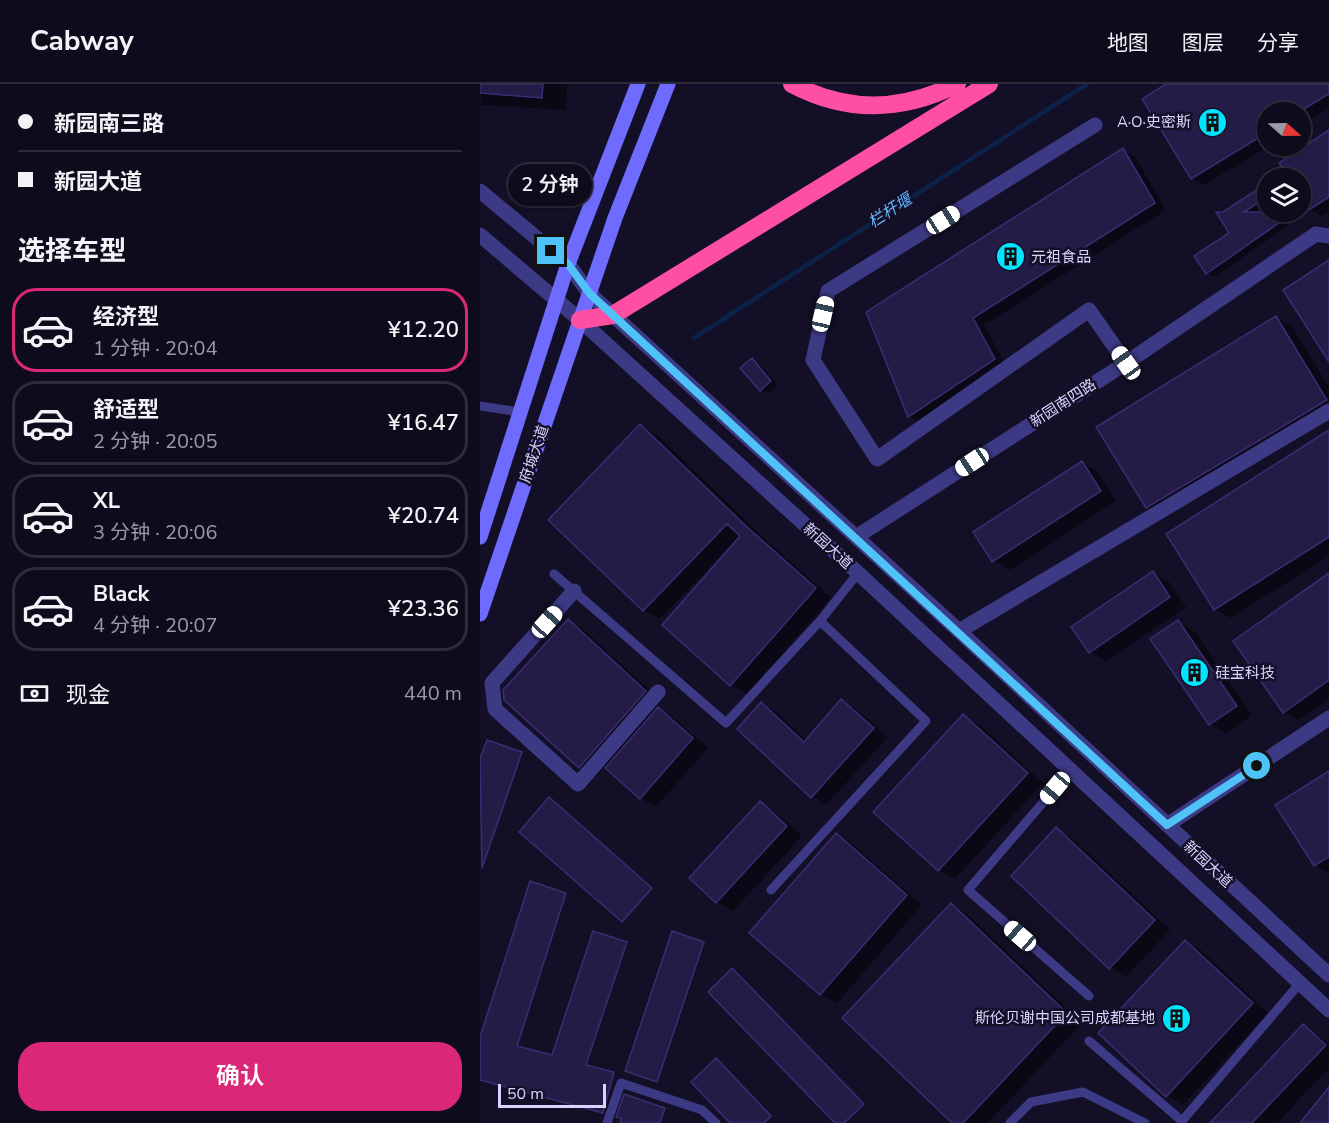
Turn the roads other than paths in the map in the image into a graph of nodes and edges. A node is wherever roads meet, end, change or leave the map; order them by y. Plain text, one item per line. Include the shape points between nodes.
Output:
1 (638, 84) edge
2 (668, 84) edge
3 (792, 84) edge
4 (957, 84) edge
5 (989, 84) edge
6 (1095, 125) dead end
7 (480, 191) edge
8 (480, 235) edge
9 (1329, 236) edge
10 (568, 264) junction
11 (590, 294) junction
12 (557, 300) junction
13 (613, 315) junction
14 (580, 320) junction
15 (1126, 363) junction
16 (480, 406) edge
17 (1329, 411) edge
18 (520, 412) junction
19 (480, 537) edge
20 (856, 537) junction
21 (858, 573) junction
22 (554, 574) dead end
23 (574, 591) junction
24 (480, 614) edge
25 (820, 621) junction
26 (959, 631) junction
27 (657, 692) dead end
28 (1329, 718) edge
29 (1070, 771) junction
30 (1167, 825) junction
31 (771, 890) dead end
32 (1329, 975) edge
33 (1300, 983) junction
34 (1089, 996) dead end
35 (1329, 1010) edge
36 (1089, 1041) dead end
37 (607, 1123) edge
38 (716, 1123) edge
39 (1010, 1123) edge
40 (1145, 1123) edge

1 - 10 main road, 府城大道
2 - 11 main road, 府城大道 via 615,218
3 - 4 highway via 837,102 872,106 929,96
5 - 13 highway
6 - 15 street via 828,291 813,360 877,459 1089,310
7 - 10 street, 新园大道
8 - 12 street, 新园大道
9 - 15 street, 新园南四路 via 1316,234
10 - 11 street, 新园大道
10 - 12 main road, 府城大道
11 - 13 street, 新园大道
11 - 14 main road, 府城大道
12 - 14 street, 新园大道
12 - 18 main road, 府城大道
13 - 14 highway
13 - 20 street, 新园大道
14 - 21 street, 新园大道
14 - 24 main road, 府城大道
15 - 20 street, 新园南四路
16 - 18 lane
17 - 26 street
18 - 19 main road, 府城大道
20 - 26 street, 新园大道
21 - 25 lane
21 - 29 street, 新园大道
22 - 23 lane
23 - 25 lane via 726,723
23 - 27 street via 492,683 495,709 578,784
25 - 31 lane via 926,721
26 - 30 street, 新园大道
28 - 30 street
29 - 33 street, 新园大道
29 - 34 lane via 968,890
30 - 32 street, 新园大道
33 - 35 street, 新园大道
33 - 36 lane via 1182,1121
37 - 38 lane via 621,1083 702,1110
39 - 40 lane via 1031,1102 1083,1092

